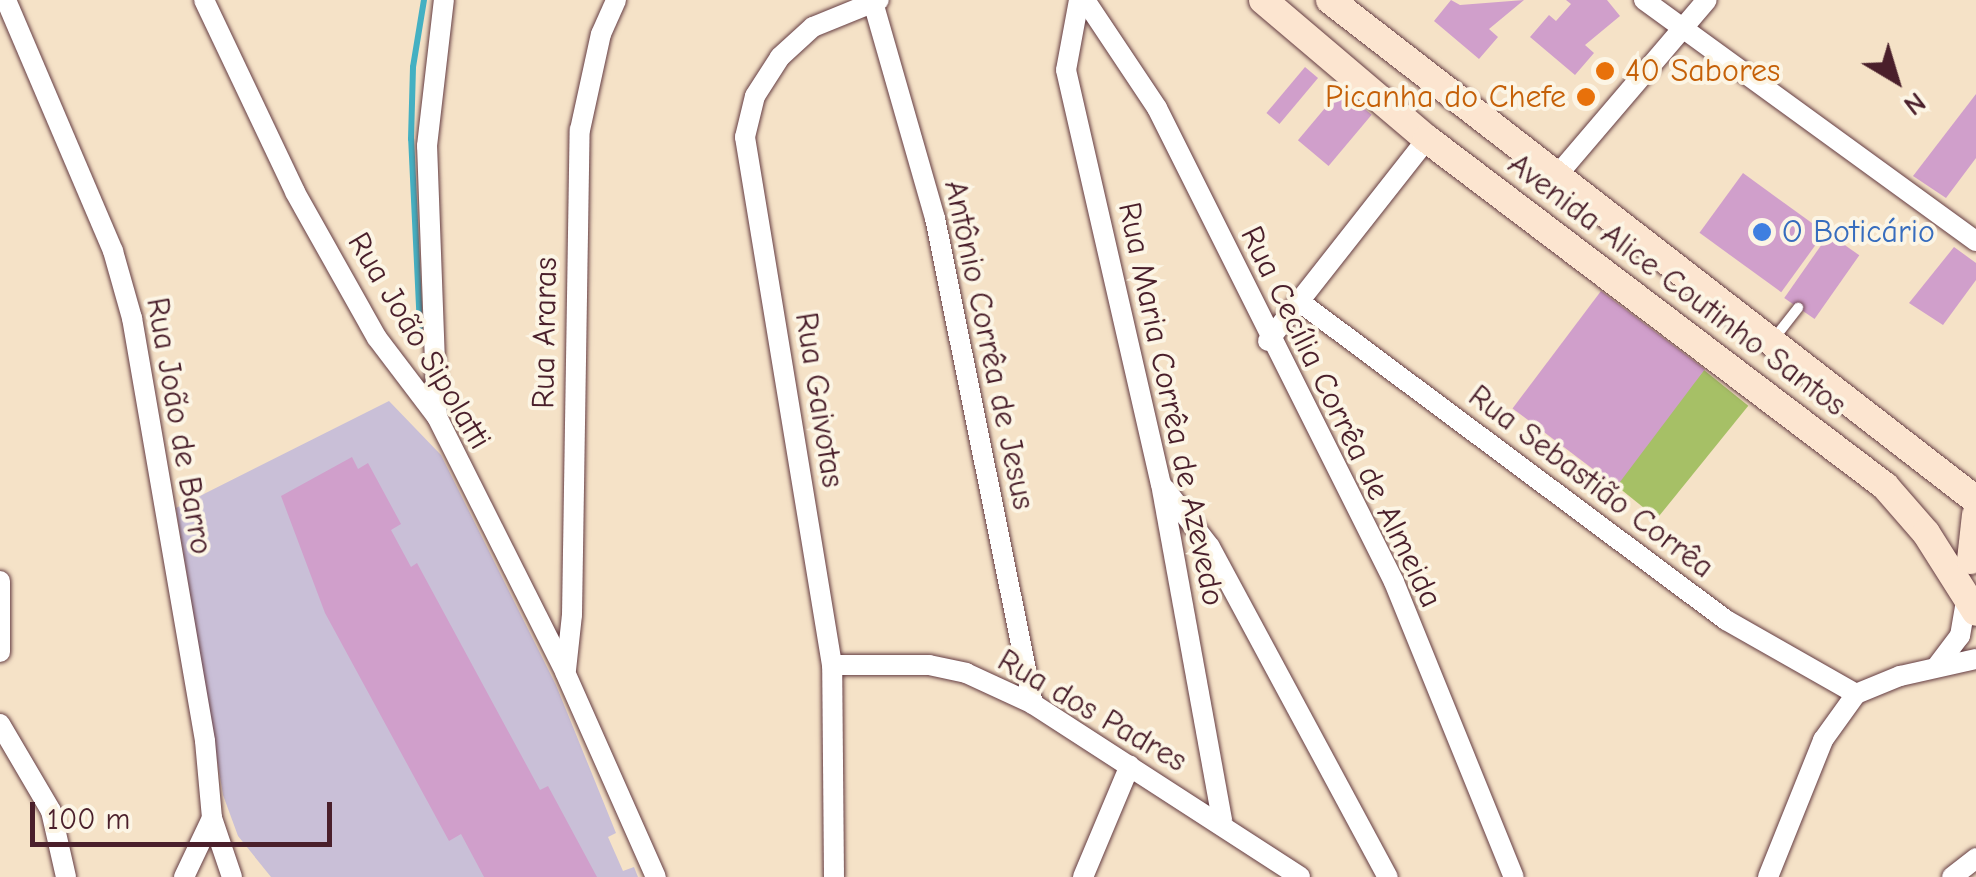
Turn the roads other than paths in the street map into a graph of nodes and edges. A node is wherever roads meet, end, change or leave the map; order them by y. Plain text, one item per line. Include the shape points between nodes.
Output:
1 (6, 0) edge
2 (204, 0) edge
3 (444, 0) edge
4 (616, 0) edge
5 (1082, 0) edge
6 (1263, 0) edge
7 (1330, 0) edge
8 (1644, 0) edge
9 (1707, 0) edge
10 (876, 1) edge
11 (1683, 29) junction
12 (1426, 139) junction
13 (1554, 179) junction
14 (1976, 241) edge
15 (1300, 302) junction
16 (1798, 308) dead end
17 (1268, 341) junction
18 (1769, 345) junction
19 (437, 417) junction
20 (1162, 484) junction
21 (1976, 500) edge
22 (1976, 515) edge
23 (1974, 557) edge
24 (0, 581) edge
25 (1971, 603) edge
26 (2, 616) edge
27 (0, 652) edge
28 (1976, 659) edge
29 (832, 666) junction
30 (1935, 667) junction
31 (565, 672) junction
32 (1856, 694) junction
33 (1033, 704) junction
34 (0, 724) edge
35 (1130, 765) junction
36 (212, 818) junction
37 (1222, 821) junction
38 (1976, 858) edge
39 (66, 877) edge
40 (184, 877) edge
41 (232, 877) edge
42 (656, 877) edge
43 (834, 877) edge
44 (1083, 877) edge
45 (1300, 877) edge
46 (1388, 877) edge
47 (1514, 877) edge
48 (1768, 877) edge
49 (1952, 877) edge

1 - 36 street, Rua João de Barro via 113,251 132,318 205,741
2 - 19 street, Rua João Sipolatti via 295,192 376,338
3 - 19 street via 427,146
4 - 31 street, Rua Araras via 600,34 580,130 572,615
5 - 17 street, Rua Cecília Corrêa de Almeida via 1157,108
5 - 20 street, Rua Maria Corrêa de Azevedo via 1066,70
6 - 12 main road, Avenida Alice Coutinho Santos via 1363,98
7 - 13 main road, Avenida Alice Coutinho Santos
8 - 11 street
9 - 11 street
10 - 29 street, Rua Gaivotas via 813,28 780,57 755,96 745,137
10 - 33 street, Antônio Corrêa de Jesus via 935,218
11 - 13 street
11 - 14 street
12 - 15 street
12 - 25 main road, Avenida Alice Coutinho Santos via 1885,486
13 - 18 main road, Avenida Alice Coutinho Santos
15 - 17 street
15 - 32 street, Rua Sebastião Corrêa via 1712,611
16 - 18 lane
17 - 47 street, Rua Cecília Corrêa de Almeida via 1394,582
18 - 21 main road, Avenida Alice Coutinho Santos
19 - 31 street, Rua João Sipolatti
20 - 37 street, Rua Maria Corrêa de Azevedo
20 - 46 street via 1210,547
22 - 23 main road
23 - 25 main road
24 - 26 street
25 - 30 street via 1960,636
26 - 27 street
28 - 30 street
29 - 33 street, Rua dos Padres via 928,665 966,673
29 - 43 street, Rua Gaivotas
30 - 32 street
31 - 42 street, Rua João Sipolatti
32 - 48 street via 1823,740
33 - 35 street, Rua dos Padres
34 - 39 street via 52,812
35 - 37 street, Rua dos Padres
35 - 44 street
36 - 40 street
36 - 41 street, Rua João de Barro
37 - 45 street, Rua dos Padres
38 - 49 street

